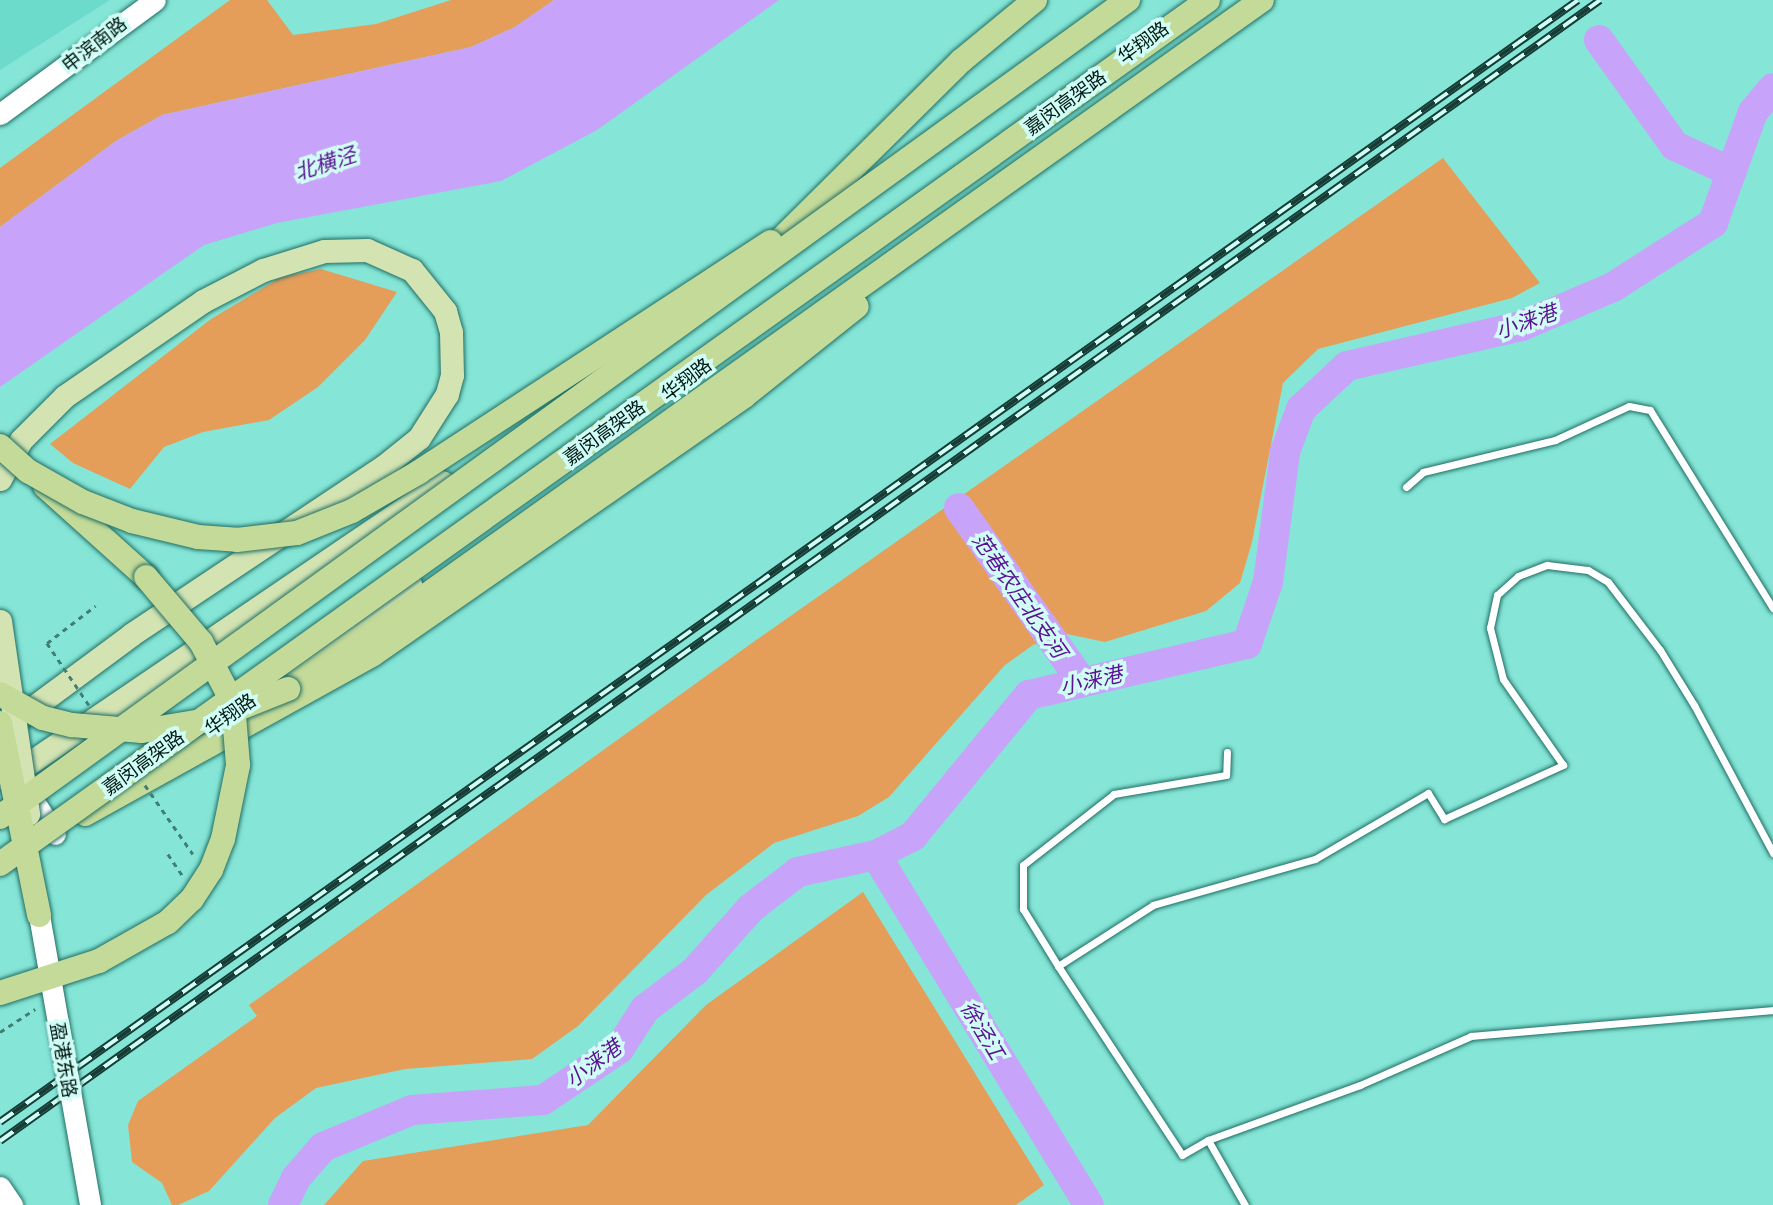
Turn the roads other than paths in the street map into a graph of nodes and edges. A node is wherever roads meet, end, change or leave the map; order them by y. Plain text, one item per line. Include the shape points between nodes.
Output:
1 (155, 0) edge
2 (1035, 0) edge
3 (1128, 0) edge
4 (1134, 0) edge
5 (1201, 0) edge
6 (1208, 0) edge
7 (1262, 0) edge
8 (0, 114) edge
9 (893, 171) junction
10 (948, 223) junction
11 (760, 261) junction
12 (0, 446) edge
13 (27, 471) junction
14 (0, 479) edge
15 (1406, 487) dead end
16 (1773, 608) edge
17 (0, 621) edge
18 (0, 694) edge
19 (0, 723) edge
20 (0, 732) edge
21 (0, 749) edge
22 (1227, 752) dead end
23 (8, 778) edge
24 (85, 814) junction
25 (0, 817) edge
26 (55, 834) junction
27 (1773, 853) edge
28 (2, 865) edge
29 (39, 915) junction
30 (1058, 966) junction
31 (0, 993) edge
32 (1773, 1010) edge
33 (1208, 1140) junction
34 (0, 1187) edge
35 (12, 1205) edge
36 (90, 1205) edge
37 (1245, 1205) edge

1 - 8 main road, 申滨南路
2 - 11 highway via 961,61
3 - 9 highway, 嘉闵高架路, bridge
4 - 11 main road, 华翔路
5 - 24 main road, 华翔路 via 322,650
6 - 28 highway, 嘉闵高架路, bridge
7 - 10 highway
9 - 13 highway, bridge via 736,262 419,472 352,511 297,533 237,540 154,528 83,502
9 - 25 highway, 嘉闵高架路, bridge
10 - 18 highway, bridge via 400,614 277,694 175,729 118,731 43,718
10 - 24 highway via 797,356 607,494 372,654
11 - 23 main road, 华翔路
12 - 13 highway, bridge
13 - 31 highway, bridge via 146,577 201,642 233,703 238,765 233,802 211,870 176,915 136,943 99,961
14 - 20 main road via 21,440 65,396 203,302 263,270 324,251 347,249 391,258 412,270 444,311 454,355 447,394 419,438 131,635
15 - 16 lane via 1423,472 1555,440 1629,405 1650,410
17 - 29 main road, bridge via 23,757
19 - 29 highway, bridge
21 - 23 main road
22 - 30 lane via 1226,775 1114,794 1023,865 1023,909
23 - 26 main road
24 - 26 main road, 华翔路
26 - 28 main road, 华翔路
27 - 30 lane via 1680,683 1608,582 1588,570 1547,565 1518,576 1497,595 1490,628 1503,679 1563,765 1444,819 1428,793 1315,859 1153,905
29 - 36 main road, 盈港东路, bridge
30 - 33 lane via 1182,1155
32 - 33 lane via 1471,1035 1360,1085
33 - 37 lane
34 - 35 main road

